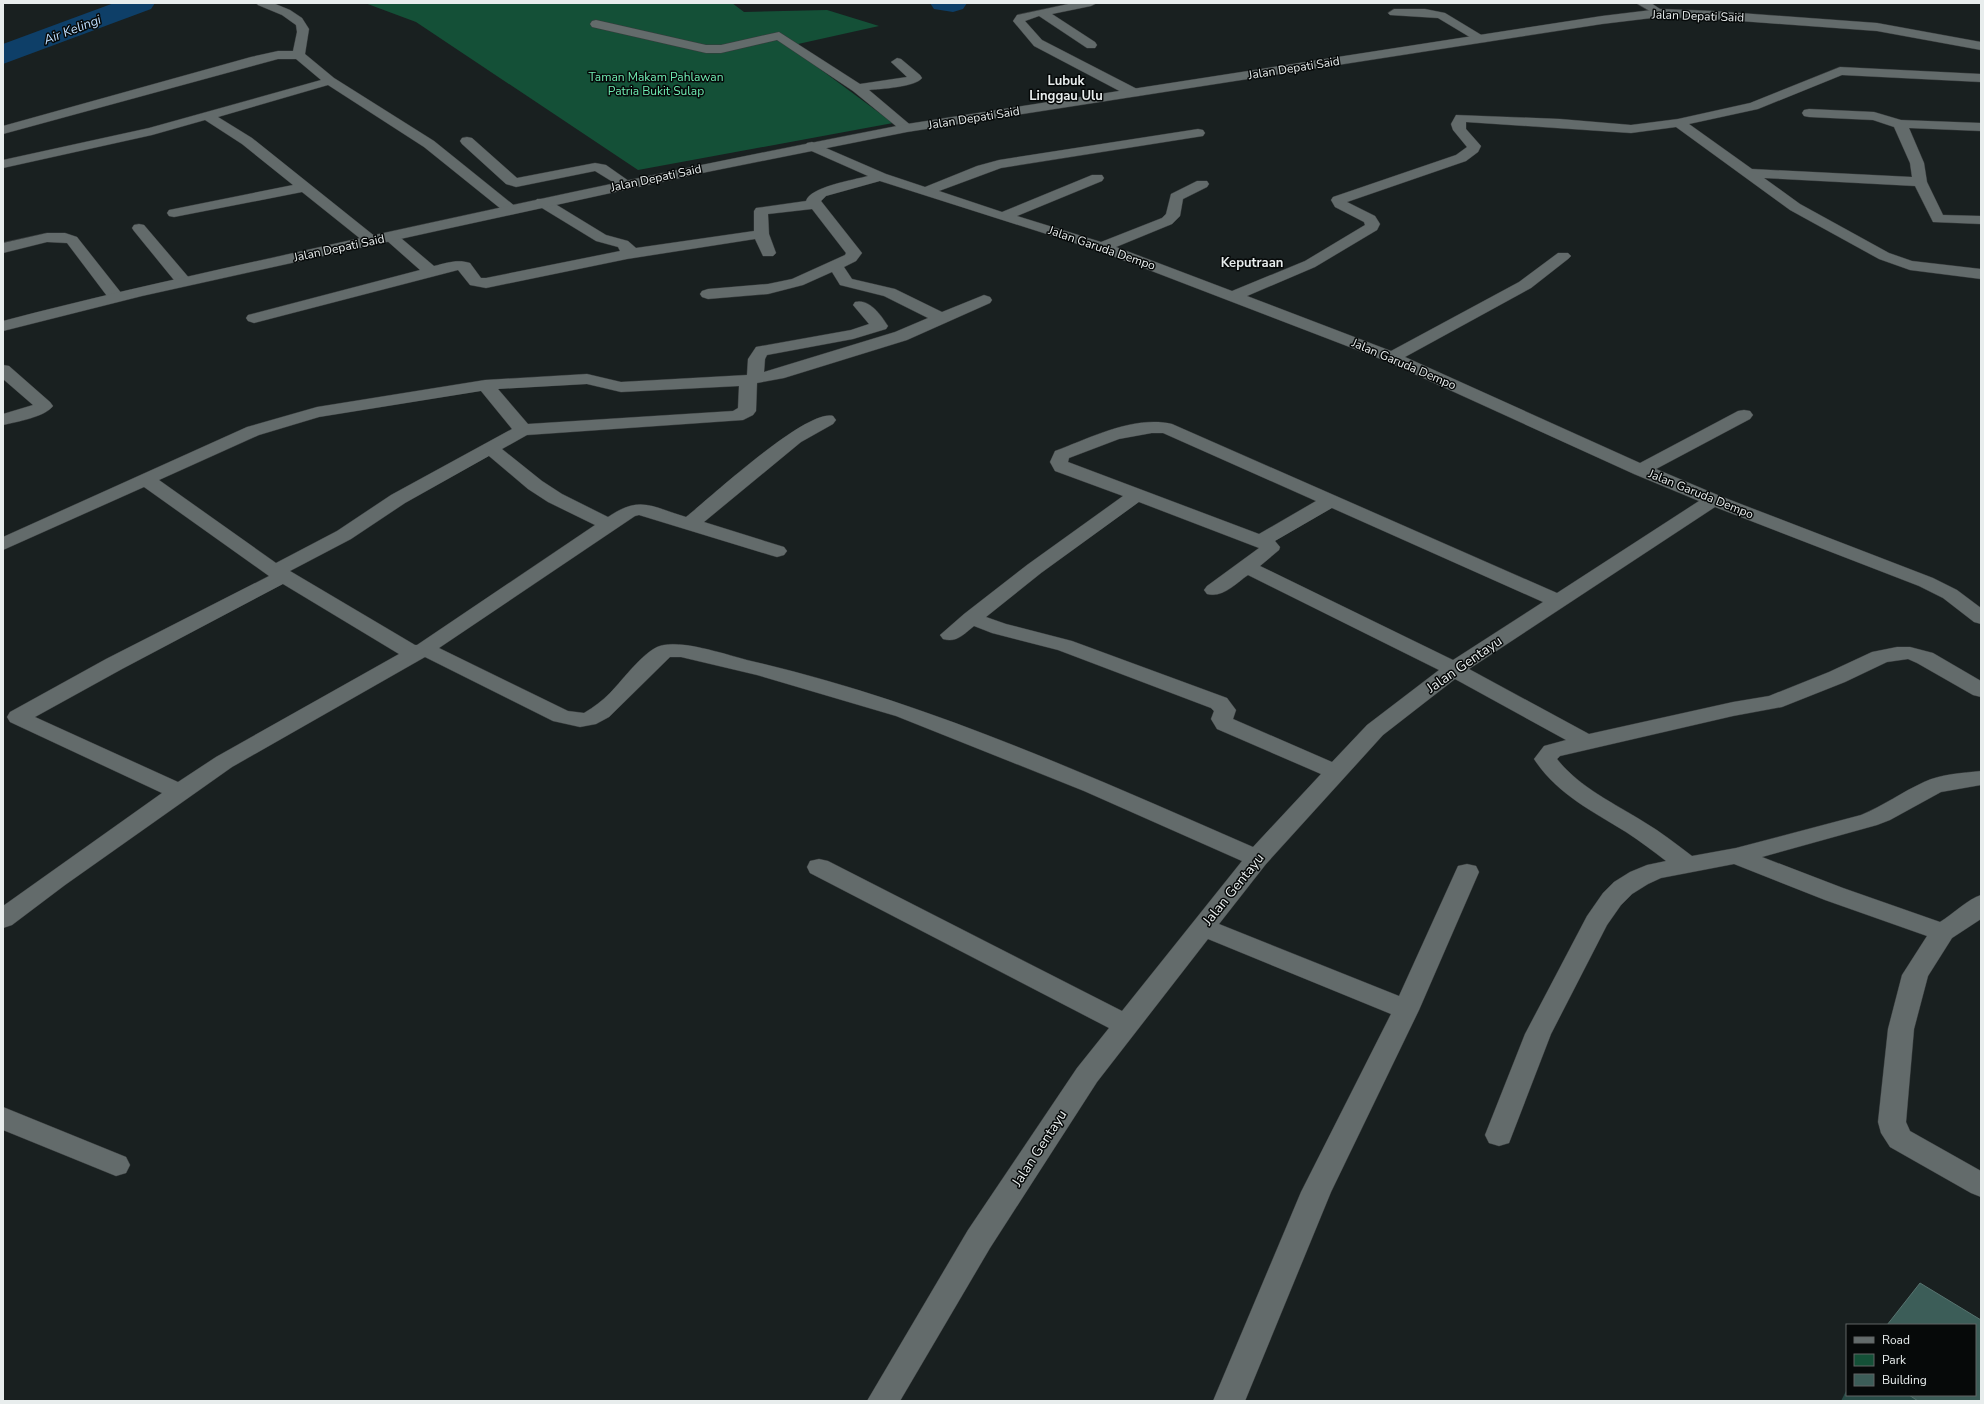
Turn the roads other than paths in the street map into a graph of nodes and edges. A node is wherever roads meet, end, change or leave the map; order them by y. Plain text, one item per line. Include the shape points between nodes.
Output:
1 (262, 3) edge
2 (1090, 3) edge
3 (1642, 3) edge
4 (1042, 13) junction
5 (1394, 13) dead end
6 (1660, 13) junction
7 (596, 24) dead end
8 (1482, 38) junction
9 (1091, 45) dead end
10 (1981, 46) edge
11 (299, 55) junction
12 (897, 62) dead end
13 (1981, 78) edge
14 (330, 81) junction
15 (858, 88) junction
16 (1134, 93) junction
17 (1809, 113) dead end
18 (208, 116) junction
19 (1679, 123) junction
20 (1900, 124) junction
21 (1981, 127) edge
22 (907, 128) junction
23 (3, 130) edge
24 (1198, 133) dead end
25 (12, 141) edge
26 (467, 141) dead end
27 (812, 146) junction
28 (39, 156) junction
29 (3, 164) edge
30 (1748, 173) junction
31 (881, 176) junction
32 (1097, 178) dead end
33 (1920, 182) junction
34 (626, 184) junction
35 (1202, 184) dead end
36 (304, 187) junction
37 (925, 192) junction
38 (542, 202) junction
39 (816, 204) junction
40 (511, 210) junction
41 (174, 213) dead end
42 (1003, 217) junction
43 (1981, 220) edge
44 (139, 228) dead end
45 (761, 234) junction
46 (390, 236) junction
47 (372, 241) junction
48 (1102, 247) junction
49 (3, 248) edge
50 (768, 253) dead end
51 (627, 254) junction
52 (1563, 256) dead end
53 (836, 266) junction
54 (430, 271) junction
55 (1981, 274) edge
56 (184, 282) junction
57 (708, 294) dead end
58 (1234, 296) junction
59 (116, 298) junction
60 (984, 300) dead end
61 (861, 305) dead end
62 (254, 318) dead end
63 (942, 319) junction
64 (3, 326) edge
65 (880, 326) junction
66 (901, 336) junction
67 (1392, 357) junction
68 (3, 370) edge
69 (751, 379) junction
70 (485, 385) junction
71 (1744, 415) dead end
72 (3, 420) edge
73 (827, 420) dead end
74 (523, 430) junction
75 (490, 448) junction
76 (1641, 470) junction
77 (146, 479) junction
78 (1136, 496) junction
79 (1713, 500) junction
80 (1330, 501) junction
81 (691, 524) junction
82 (609, 526) junction
83 (1261, 541) junction
84 (3, 544) edge
85 (777, 551) dead end
86 (1247, 567) junction
87 (280, 574) junction
88 (1214, 590) dead end
89 (1558, 601) junction
90 (972, 618) junction
91 (1981, 618) edge
92 (950, 635) dead end
93 (419, 652) junction
94 (1454, 669) junction
95 (1981, 690) edge
96 (10, 714) edge
97 (1586, 742) junction
98 (1336, 772) junction
99 (1981, 778) edge
100 (179, 792) junction
101 (1736, 856) junction
102 (1257, 858) junction
103 (1687, 865) junction
104 (819, 867) dead end
105 (1467, 872) dead end
106 (1981, 904) edge
107 (3, 919) edge
108 (1203, 927) junction
109 (1943, 932) junction
110 (1406, 1010) junction
111 (1126, 1026) junction
112 (3, 1118) edge
113 (1499, 1135) dead end
114 (116, 1165) dead end
115 (1981, 1185) edge
116 (883, 1401) edge
117 (1229, 1401) edge

1 - 11 street via 299,20 303,28
2 - 4 street
3 - 6 street
4 - 9 street
4 - 16 street via 1021,17 1019,21 1038,43
5 - 8 street via 1441,15
6 - 8 street, Jalan Depati Said
6 - 10 street, Jalan Depati Said via 1877,27
7 - 15 street via 706,49 779,36
8 - 16 street, Jalan Depati Said
11 - 14 street
11 - 23 street via 278,55 255,60
12 - 15 street via 916,78
13 - 19 street via 1835,72 1757,105
14 - 18 street
14 - 40 street via 429,144
15 - 22 street
16 - 22 street, Jalan Depati Said
17 - 20 street via 1874,116
18 - 28 street via 152,132
18 - 36 street via 247,140
19 - 30 street
19 - 58 street via 1625,129 1461,118 1458,124 1460,130 1474,146 1468,153 1461,158 1338,200 1340,204 1370,219 1372,227 1310,264
20 - 21 street
20 - 33 street via 1917,163
22 - 27 street, Jalan Depati Said
24 - 37 street via 999,164
25 - 28 street
26 - 34 street via 511,181 525,182 595,167 601,168
27 - 31 street, Jalan Garuda Dempo
27 - 34 street, Jalan Depati Said
28 - 29 street
30 - 33 street
30 - 55 street via 1801,211 1890,259 1910,265
31 - 37 street, Jalan Garuda Dempo
31 - 39 street via 821,193 813,200
32 - 42 street
33 - 43 street via 1938,219
34 - 38 street, Jalan Depati Said
35 - 48 street via 1176,197 1173,216 1167,221
36 - 41 street
36 - 47 street
37 - 42 street, Jalan Garuda Dempo
38 - 40 street, Jalan Depati Said
38 - 51 street via 601,238 623,244 628,248
39 - 45 street via 760,211
39 - 53 street via 854,253 851,258
40 - 46 street, Jalan Depati Said
42 - 48 street, Jalan Garuda Dempo
44 - 56 street
45 - 50 street
45 - 51 street
46 - 47 street, Jalan Depati Said
46 - 54 street
47 - 56 street, Jalan Depati Said
48 - 58 street, Jalan Garuda Dempo
49 - 59 street via 66,237 72,240
51 - 54 street via 486,283 476,282 465,266 461,265
52 - 67 street via 1524,285
53 - 57 street via 797,282 768,289
53 - 63 street via 846,282 889,292
54 - 62 street
56 - 59 street, Jalan Depati Said
58 - 67 street, Jalan Garuda Dempo
59 - 64 street, Jalan Depati Said
60 - 63 street
61 - 65 street
63 - 66 street
65 - 66 street
65 - 69 street via 853,334 762,351 758,354
66 - 69 street via 778,374
67 - 76 street, Jalan Garuda Dempo
68 - 72 street via 44,406 40,410
69 - 70 street via 620,387 587,379
69 - 74 street via 747,411 737,416
70 - 74 street
70 - 77 street via 310,414 253,431
71 - 76 street
73 - 81 street via 790,442
74 - 75 street
75 - 82 street via 535,485
75 - 87 street via 398,499
76 - 79 street, Jalan Garuda Dempo
77 - 84 street
77 - 87 street
78 - 80 street via 1062,467 1059,462 1061,455 1122,431 1139,427 1166,428
78 - 83 street
78 - 90 street via 1034,569
79 - 89 street, Jalan Gentayu
79 - 91 street, Jalan Garuda Dempo via 1926,582 1950,594
80 - 83 street
80 - 89 street
81 - 82 street via 636,509 629,511
81 - 85 street
82 - 93 street
83 - 86 street via 1270,547 1269,550
86 - 88 street
86 - 94 street
87 - 93 street
87 - 96 street via 114,664
89 - 94 street, Jalan Gentayu
90 - 92 street
90 - 98 street via 999,629 1065,645 1219,703 1225,710 1221,716 1225,724
93 - 100 street via 224,762
93 - 102 street via 562,716 581,721 591,719 607,707 665,651 681,651 763,670 904,710 1092,786
94 - 97 street
94 - 98 street, Jalan Gentayu via 1375,730
95 - 97 street via 1924,658 1910,653 1897,654 1880,657 1774,702
96 - 100 street
97 - 103 street via 1552,751 1545,759 1551,769 1590,801 1648,835
98 - 102 street, Jalan Gentayu
99 - 101 street via 1933,787 1882,815
100 - 107 street
101 - 103 street
101 - 109 street
102 - 108 street, Jalan Gentayu
103 - 113 street via 1656,871 1639,878 1612,899 1596,922 1538,1034
104 - 111 street
105 - 110 street
106 - 109 street
108 - 110 street
108 - 111 street, Jalan Gentayu
109 - 115 street via 1914,975 1901,1029 1892,1122 1900,1139
110 - 117 street via 1316,1192
111 - 116 street, Jalan Gentayu via 1086,1075 979,1239
112 - 114 street

